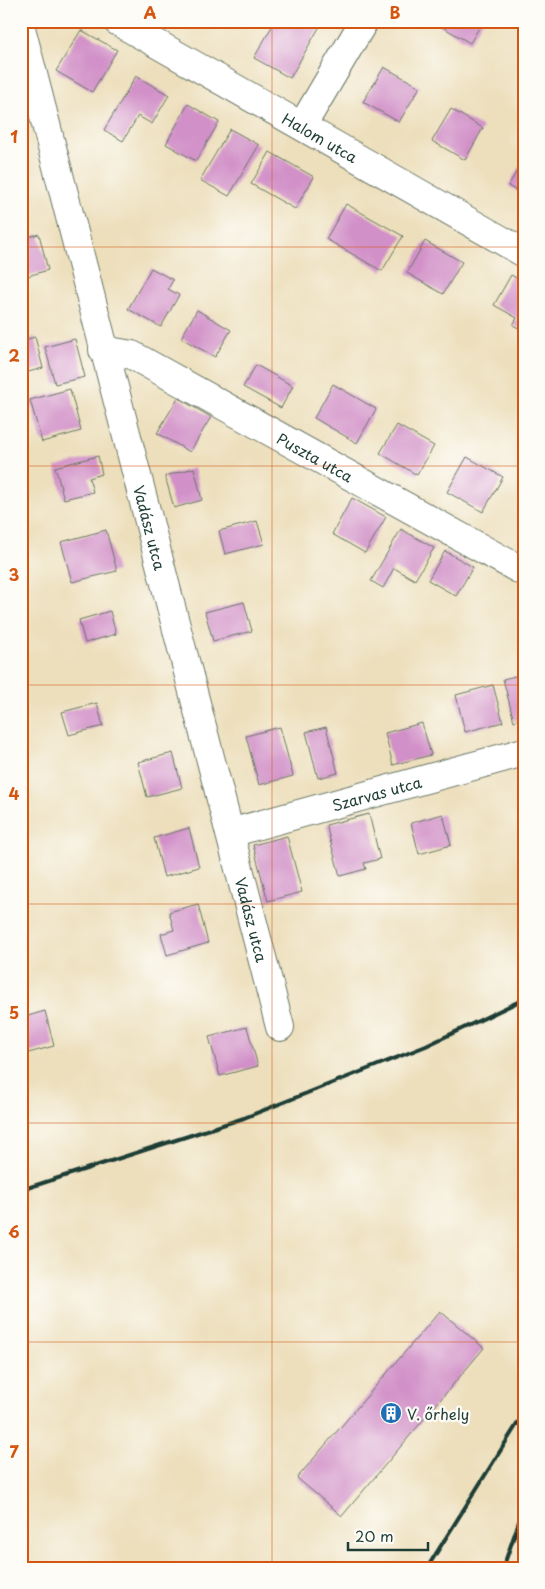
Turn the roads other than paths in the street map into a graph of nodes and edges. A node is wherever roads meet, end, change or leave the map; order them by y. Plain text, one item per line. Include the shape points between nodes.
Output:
1 (117, 21) edge
2 (364, 21) edge
3 (21, 28) edge
4 (302, 126) junction
5 (524, 253) edge
6 (103, 350) junction
7 (524, 572) edge
8 (524, 752) edge
9 (230, 833) junction
10 (280, 1027) dead end

1 - 4 street, Halom utca
2 - 4 street
3 - 6 street, Vadász utca
4 - 5 street, Halom utca
6 - 7 street, Puszta utca via 132,355
6 - 9 street, Vadász utca
8 - 9 street, Szarvas utca
9 - 10 street, Vadász utca

